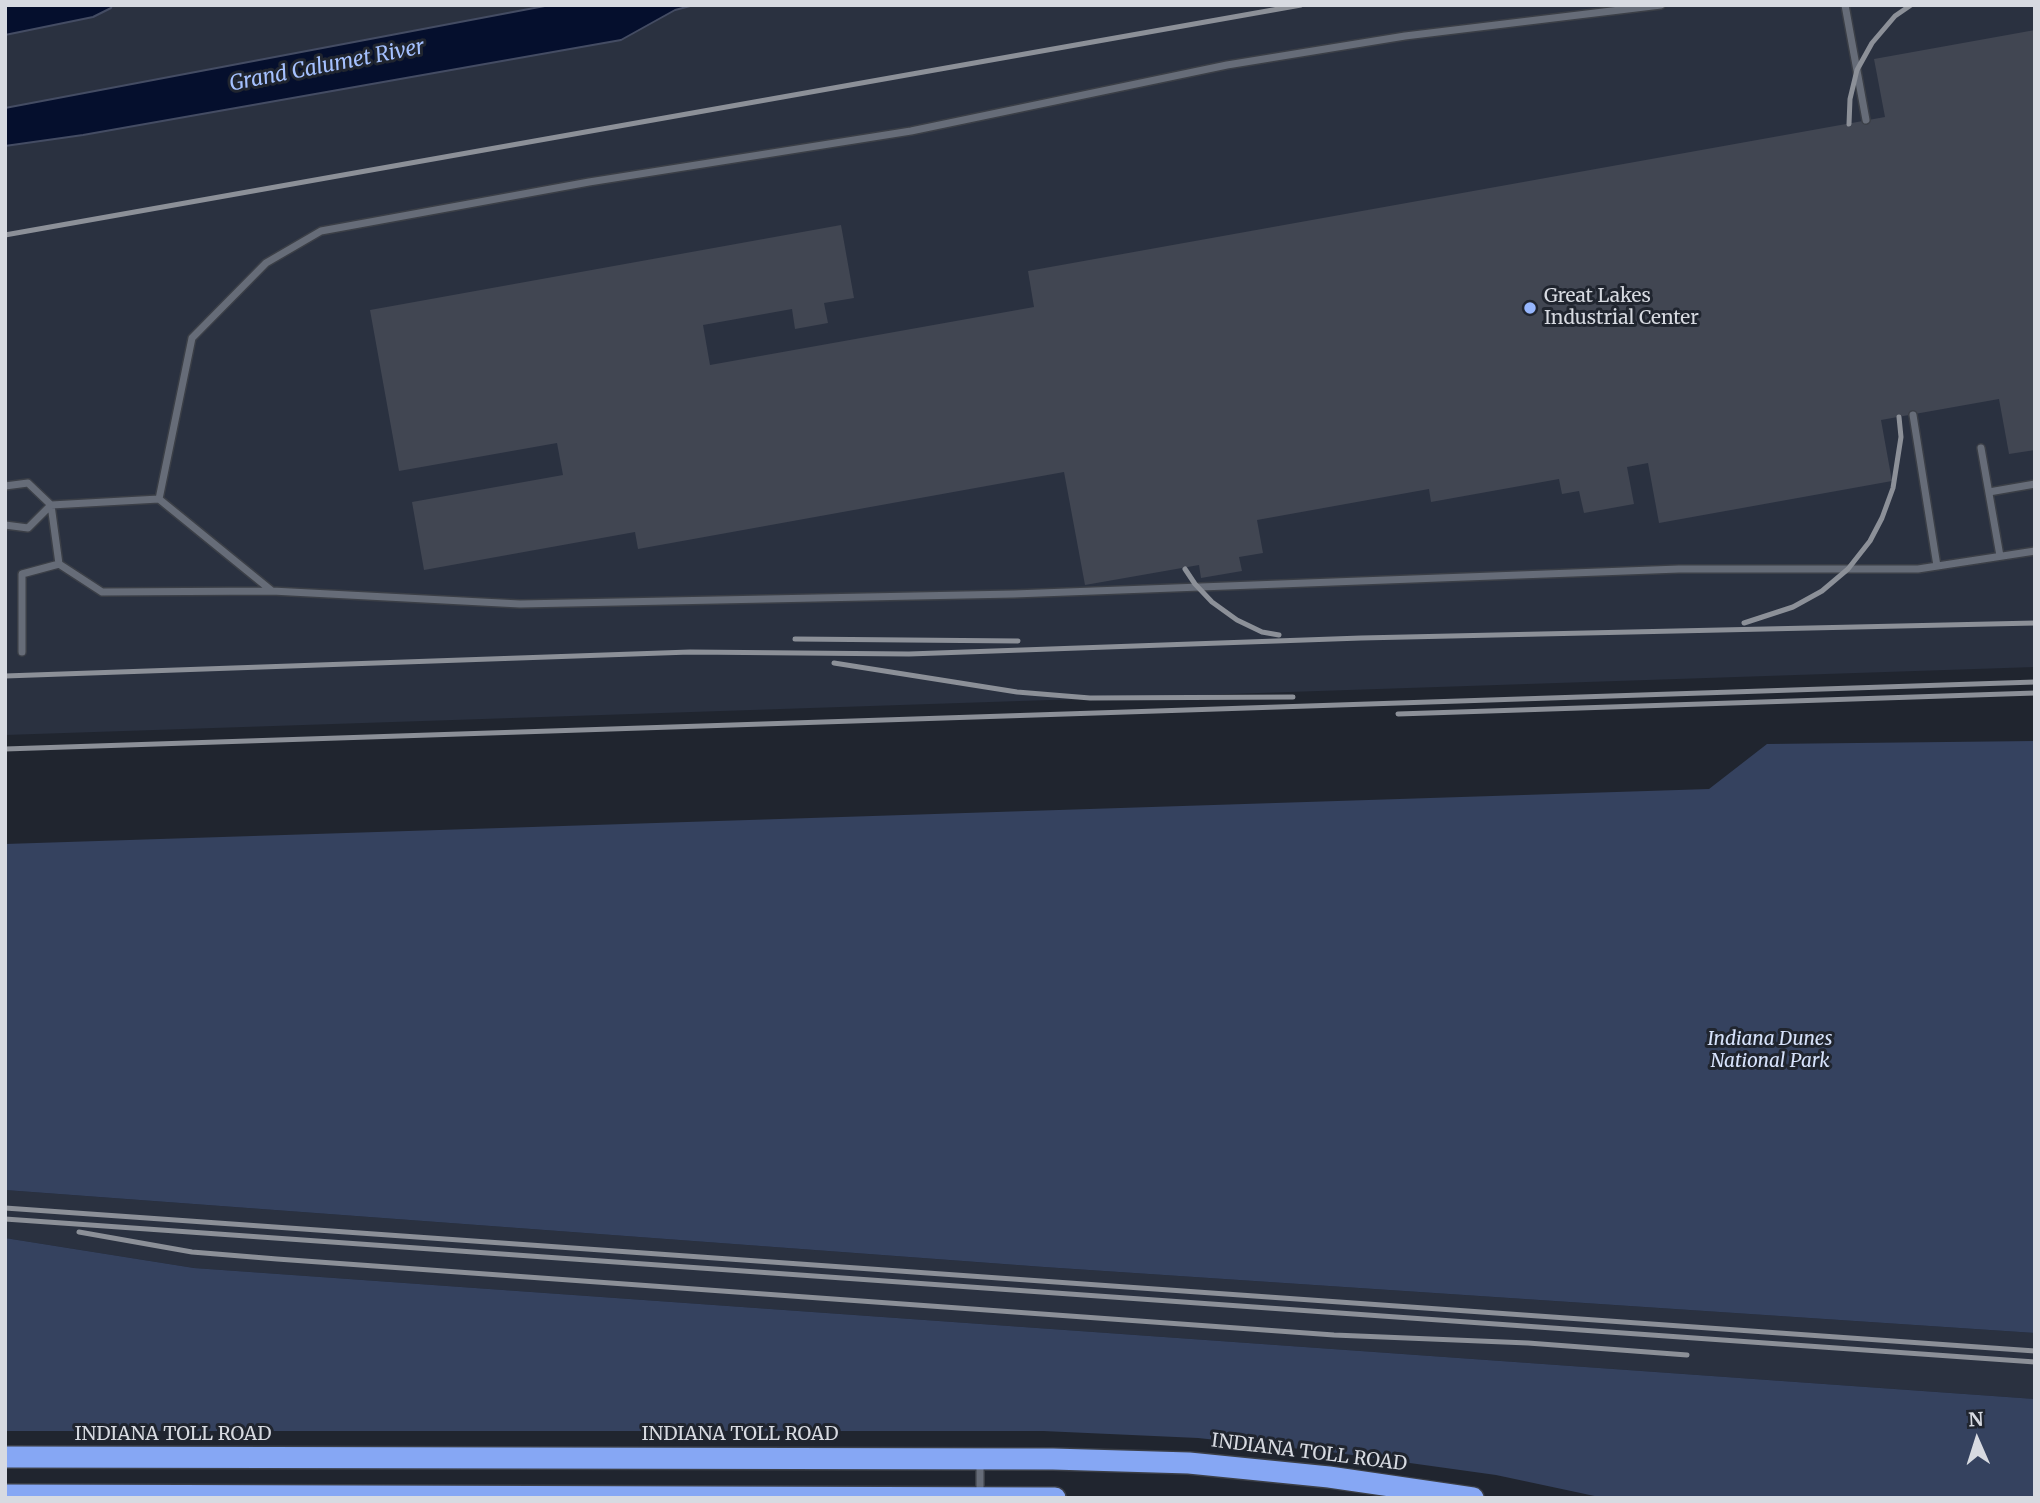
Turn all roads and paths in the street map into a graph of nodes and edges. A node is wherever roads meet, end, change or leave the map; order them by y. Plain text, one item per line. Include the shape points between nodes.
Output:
1 (1661, 5) edge
2 (1845, 5) edge
3 (1866, 120) dead end
4 (1913, 415) dead end
5 (1981, 448) dead end
6 (2035, 484) edge
7 (5, 486) edge
8 (1989, 492) junction
9 (159, 499) junction
10 (51, 505) junction
11 (5, 525) edge
12 (2035, 551) edge
13 (2000, 556) junction
14 (59, 564) junction
15 (1937, 565) junction
16 (272, 591) junction
17 (22, 652) dead end
18 (5, 1457) edge
19 (980, 1459) junction
20 (5, 1495) edge
21 (980, 1498) edge
22 (1055, 1498) edge
23 (1473, 1498) edge

1 - 9 lane via 1405,36 1227,65 911,131 321,230 266,263 192,338
2 - 3 lane
4 - 15 lane
5 - 8 lane
6 - 8 lane
7 - 10 lane via 28,483
8 - 13 lane
9 - 10 lane
9 - 16 lane
10 - 11 lane via 28,528
10 - 14 lane
12 - 13 lane
13 - 15 lane
14 - 16 lane via 102,592
14 - 17 lane via 22,575
15 - 16 lane via 628,603 520,604
18 - 19 highway, INDIANA TOLL ROAD
19 - 21 lane
19 - 23 highway, INDIANA TOLL ROAD via 1189,1463 1329,1476
20 - 21 highway
21 - 22 highway

